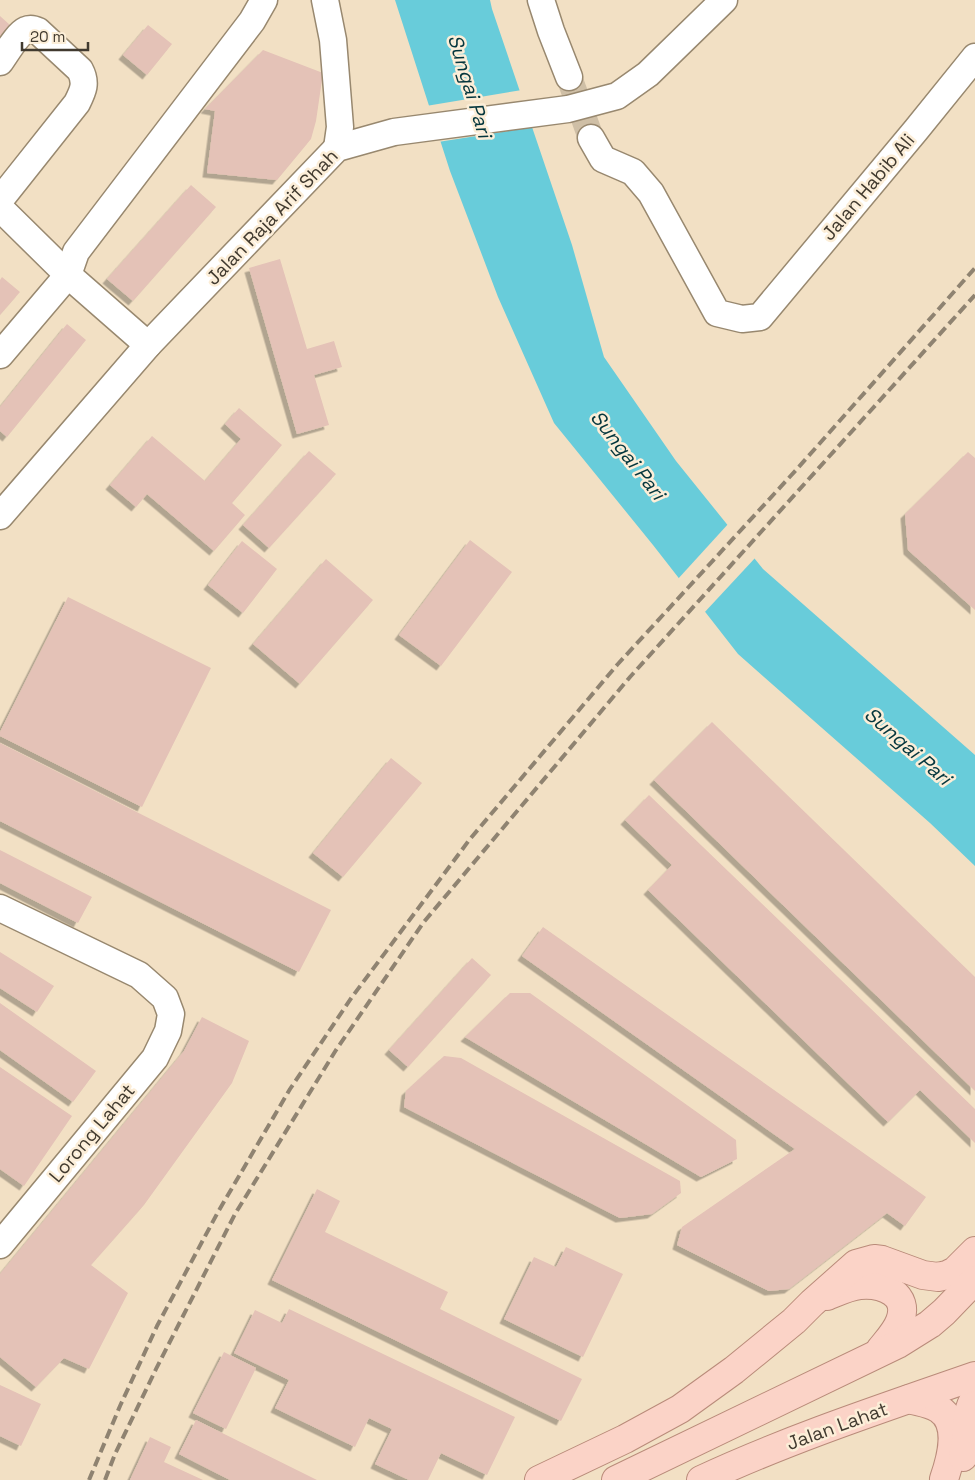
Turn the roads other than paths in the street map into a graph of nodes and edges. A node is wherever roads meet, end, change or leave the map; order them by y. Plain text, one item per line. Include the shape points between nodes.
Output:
1 (264, 0) edge
2 (325, 0) edge
3 (541, 0) edge
4 (724, 0) edge
5 (975, 56) edge
6 (0, 62) edge
7 (569, 77) tunnel mouth
8 (591, 138) tunnel mouth
9 (337, 148) junction
10 (0, 200) edge
11 (0, 208) edge
12 (68, 275) junction
13 (148, 345) junction
14 (0, 355) edge
15 (0, 516) edge
16 (0, 908) edge
17 (0, 1245) edge
18 (975, 1251) edge
19 (975, 1280) edge
20 (812, 1303) junction
21 (876, 1356) junction
22 (975, 1376) edge
23 (975, 1398) edge
24 (909, 1399) junction
25 (943, 1479) edge
26 (539, 1480) edge
27 (616, 1480) edge
28 (701, 1480) edge

1 - 12 street via 252,21 76,252
2 - 9 street via 333,40 340,127
3 - 7 street
4 - 9 street, Jalan Raja Arif Shah via 648,74 617,96 568,109 394,132
5 - 8 street, Jalan Habib Ali via 760,317 742,319 717,313 651,193 633,172 603,159
6 - 10 street via 21,34 33,29 84,77 77,103
9 - 13 street, Jalan Raja Arif Shah
11 - 12 street
12 - 13 street
12 - 14 street
13 - 15 street, Jalan Raja Arif Shah
16 - 17 street, Lorong Lahat via 139,975 165,998 170,1014 168,1031 155,1058
18 - 20 main road via 955,1271 938,1277 882,1260 856,1264
19 - 21 main road via 930,1324
20 - 21 main road via 860,1285 893,1291 900,1302 902,1315 895,1331
20 - 26 main road via 734,1370 680,1410
21 - 27 main road
22 - 24 main road, Jalan Lahat
23 - 25 main road via 969,1411 963,1457
24 - 25 main road via 940,1409 949,1423 952,1447
24 - 28 main road, Jalan Lahat

